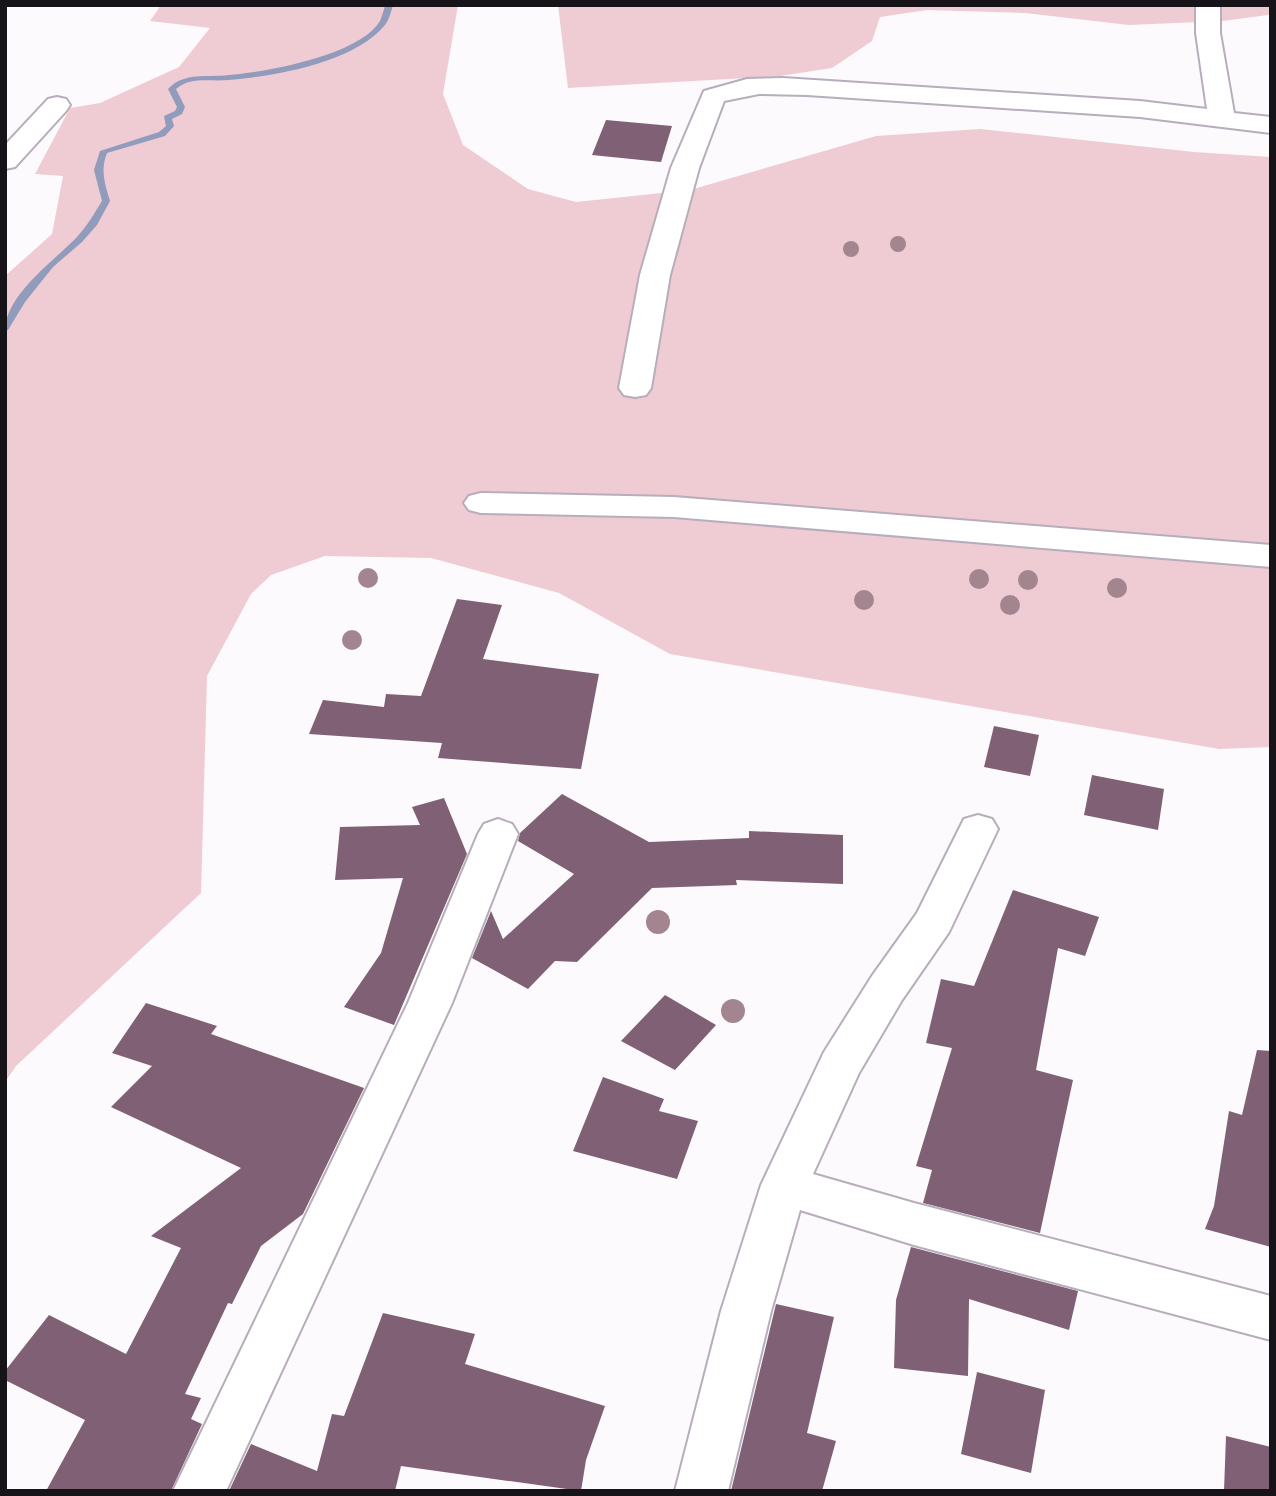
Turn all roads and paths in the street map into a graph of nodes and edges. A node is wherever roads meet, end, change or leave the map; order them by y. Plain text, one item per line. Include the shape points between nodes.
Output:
1 (1208, 5) edge
2 (57, 105) dead end
3 (1222, 120) junction
4 (1271, 125) edge
5 (5, 161) edge
6 (635, 388) dead end
7 (481, 503) dead end
8 (1271, 556) edge
9 (978, 829) dead end
10 (498, 834) dead end
11 (784, 1185) junction
12 (1271, 1318) edge
13 (199, 1491) edge
14 (701, 1491) edge

1 - 3 street
2 - 5 street
3 - 4 street
3 - 6 street via 1140,109 807,87 757,86 713,96 685,168 655,275
7 - 8 street via 674,507
9 - 11 street via 934,921 840,1065
10 - 13 street via 430,1003
11 - 12 street
11 - 14 street via 746,1311

